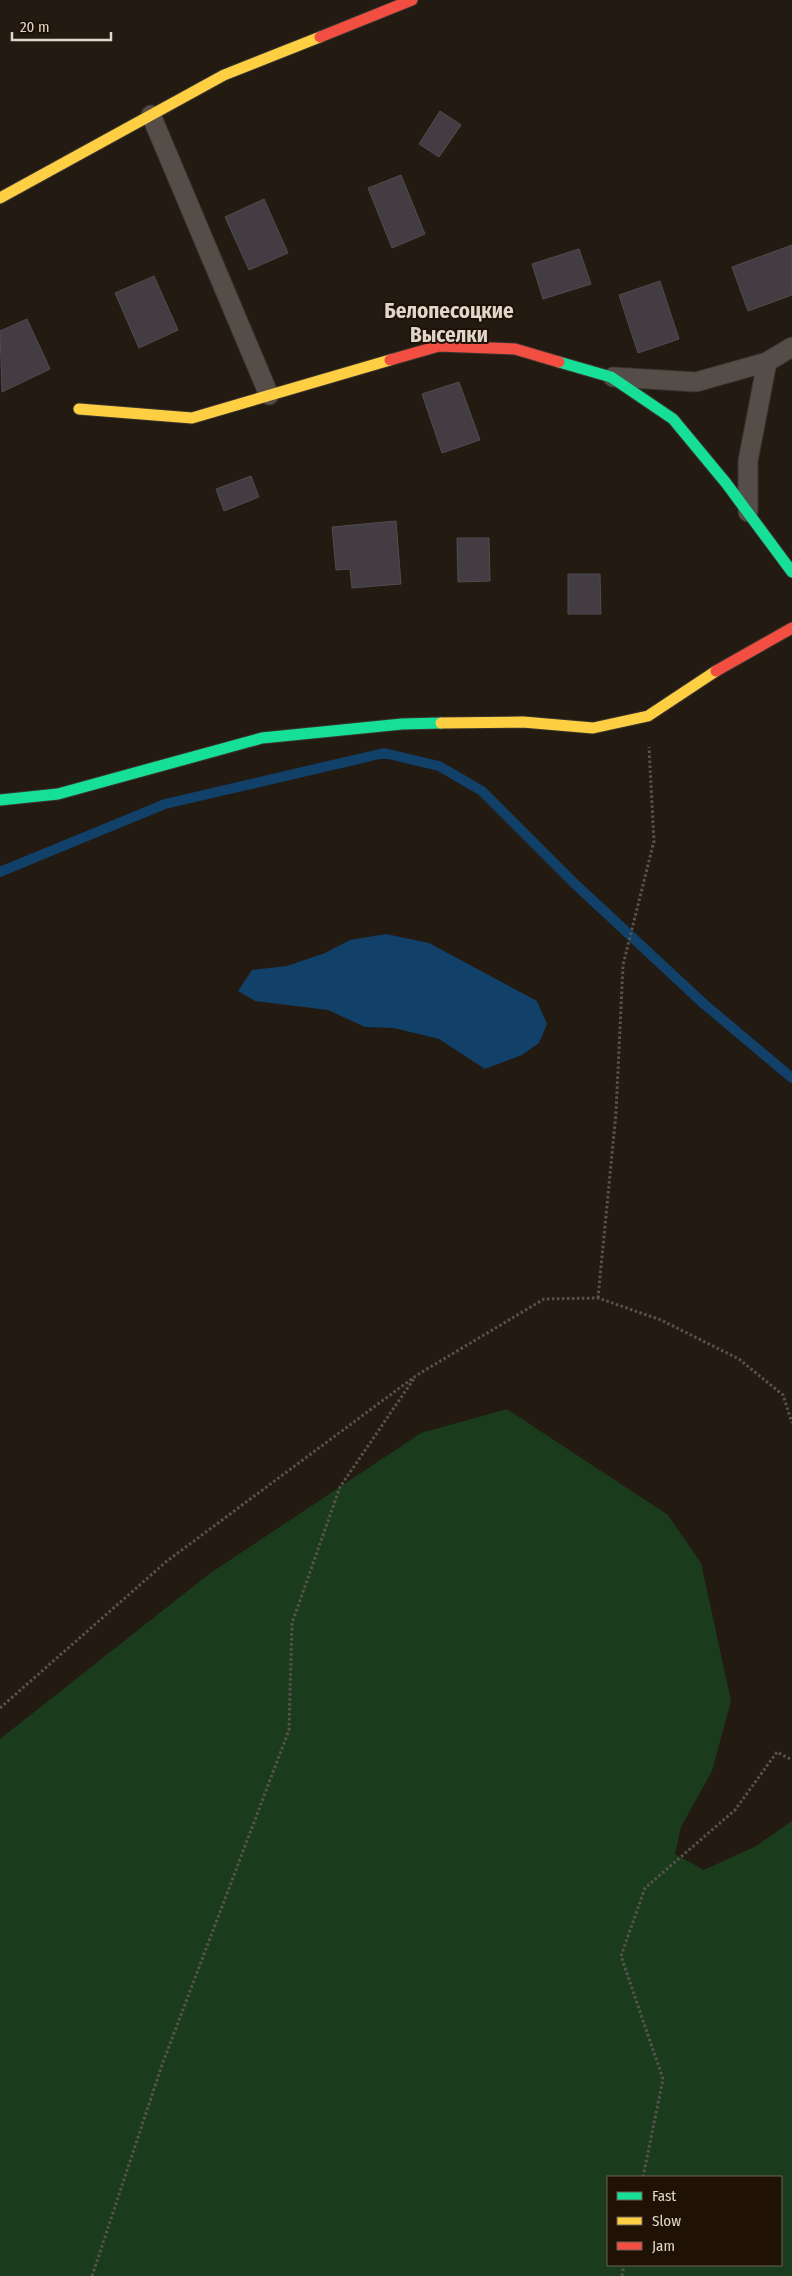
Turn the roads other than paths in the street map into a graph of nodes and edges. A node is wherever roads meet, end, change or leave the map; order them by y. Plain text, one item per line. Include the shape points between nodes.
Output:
1 (412, 0) edge
2 (151, 115) junction
3 (0, 198) edge
4 (792, 347) edge
5 (767, 362) junction
6 (612, 376) junction
7 (270, 395) junction
8 (79, 409) dead end
9 (748, 512) junction
10 (792, 572) edge
11 (792, 628) edge
12 (0, 800) edge

1 - 2 street via 224,75
2 - 3 street
2 - 7 lane
4 - 5 lane
5 - 6 lane via 696,382
5 - 9 lane via 748,461
6 - 7 street via 515,350 439,346
6 - 9 street via 673,419
7 - 8 street via 192,418
9 - 10 street
11 - 12 street via 715,670 648,716 593,728 524,722 402,724 262,738 58,794

